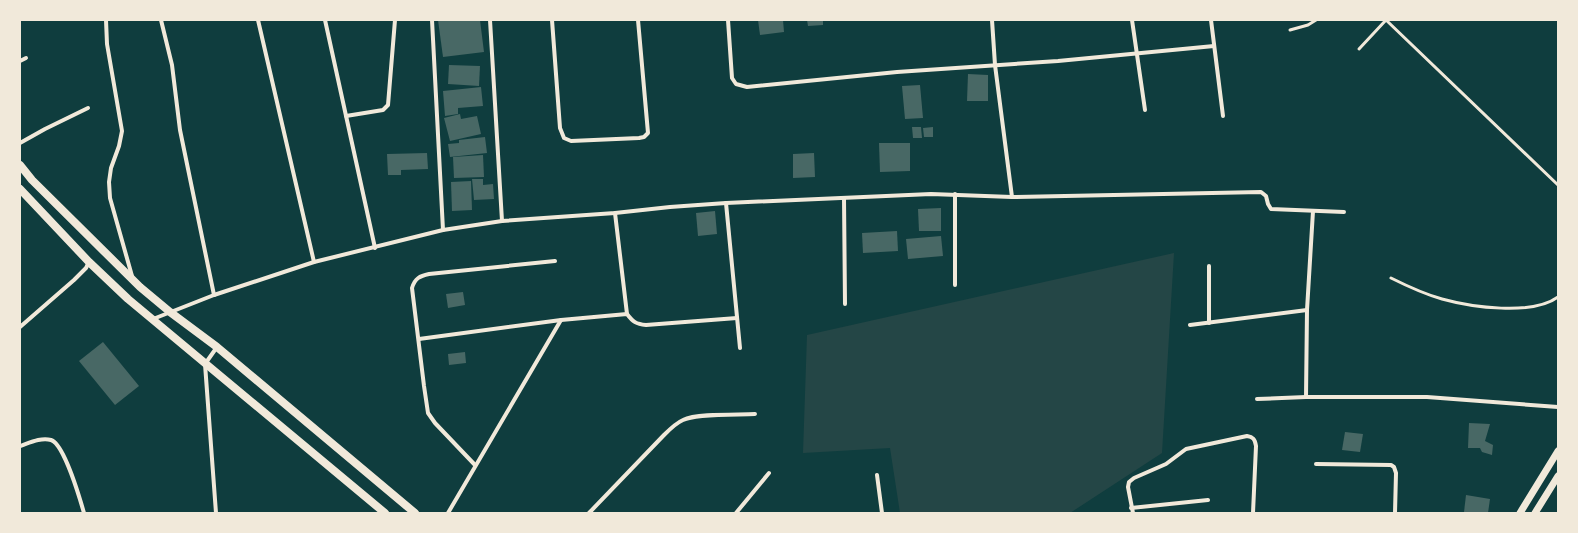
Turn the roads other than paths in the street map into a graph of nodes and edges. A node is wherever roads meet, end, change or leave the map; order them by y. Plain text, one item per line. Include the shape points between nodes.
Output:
1 (106, 20) edge
2 (161, 20) edge
3 (258, 20) edge
4 (325, 20) edge
5 (395, 20) edge
6 (432, 20) edge
7 (490, 20) edge
8 (552, 20) edge
9 (638, 20) edge
10 (728, 20) edge
11 (992, 20) edge
12 (1132, 20) edge
13 (1211, 20) edge
14 (1316, 20) edge
15 (1386, 20) edge
16 (1290, 30) dead end
17 (1214, 46) junction
18 (1359, 49) dead end
19 (1138, 54) junction
20 (26, 58) dead end
21 (20, 61) edge
22 (995, 65) junction
23 (88, 108) dead end
24 (1145, 110) dead end
25 (346, 116) junction
26 (1223, 116) dead end
27 (20, 143) edge
28 (20, 165) edge
29 (1558, 185) edge
30 (21, 191) edge
31 (955, 194) junction
32 (1012, 197) junction
33 (844, 198) junction
34 (726, 203) junction
35 (1313, 211) junction
36 (1344, 212) dead end
37 (615, 213) junction
38 (502, 221) junction
39 (443, 230) junction
40 (375, 248) junction
41 (555, 261) dead end
42 (89, 262) junction
43 (314, 262) junction
44 (1209, 266) dead end
45 (1391, 278) dead end
46 (133, 280) junction
47 (955, 285) dead end
48 (214, 295) junction
49 (1558, 297) edge
50 (845, 304) dead end
51 (1307, 310) junction
52 (170, 312) junction
53 (627, 314) junction
54 (737, 318) junction
55 (153, 319) junction
56 (561, 320) junction
57 (1209, 323) junction
58 (1190, 326) dead end
59 (20, 327) edge
60 (419, 339) junction
61 (217, 347) junction
62 (740, 348) dead end
63 (205, 364) junction
64 (1306, 396) junction
65 (1257, 399) dead end
66 (1558, 407) edge
67 (755, 414) dead end
68 (20, 446) edge
69 (1558, 451) edge
70 (1316, 464) dead end
71 (475, 465) junction
72 (769, 473) dead end
73 (878, 476) dead end
74 (1558, 476) edge
75 (1208, 500) dead end
76 (1131, 508) junction
77 (84, 513) edge
78 (216, 513) edge
79 (385, 513) edge
80 (415, 513) edge
81 (448, 513) edge
82 (589, 513) edge
83 (736, 513) edge
84 (882, 513) edge
85 (1133, 513) edge
86 (1253, 513) edge
87 (1395, 513) edge
88 (1520, 513) edge
89 (1535, 513) edge

1 - 46 street via 107,44 122,131 111,168 110,198
2 - 48 street via 172,65 180,130
3 - 43 street
4 - 25 street
5 - 25 street via 388,105 383,110
6 - 39 street
7 - 38 street
8 - 9 street via 560,128 564,138 571,141 639,138 648,133
10 - 22 street via 732,78 742,87
11 - 22 street
12 - 19 street
13 - 17 street
14 - 16 lane
15 - 18 lane
15 - 29 lane
17 - 19 street
17 - 26 street
19 - 22 street
19 - 24 street
20 - 21 street
22 - 32 street
23 - 27 street
25 - 40 street
28 - 46 main road
30 - 42 main road
31 - 32 street
31 - 33 street
31 - 47 street
32 - 35 street via 1261,192 1266,196 1271,209
33 - 34 street
33 - 50 street
34 - 37 street via 670,206
34 - 54 street
35 - 36 street
35 - 51 street
37 - 38 street
37 - 53 street
38 - 39 street
39 - 40 street
40 - 43 street
41 - 60 street via 429,274 417,278 412,288
42 - 55 main road
42 - 59 street via 74,280
43 - 48 street
44 - 57 street
45 - 49 lane via 1418,291 1473,306 1522,308 1553,301
46 - 52 main road
48 - 52 street
51 - 57 street
51 - 64 street
52 - 55 street
52 - 61 main road
53 - 54 street via 637,324 646,325
53 - 56 street
54 - 62 street
55 - 63 main road
56 - 60 street
56 - 71 street
57 - 58 street
60 - 71 street via 428,413
61 - 63 street
61 - 80 main road
63 - 78 street
63 - 79 main road
64 - 65 street
64 - 66 street via 1427,396
67 - 82 street via 697,416 684,419 664,435
68 - 77 street via 49,439 59,446
69 - 88 street
70 - 87 street via 1391,465 1396,473
71 - 81 street
72 - 83 street
73 - 84 street
74 - 89 street
75 - 76 street
76 - 85 street
76 - 86 street via 1128,487 1134,478 1166,464 1186,449 1247,436 1252,437 1256,446

